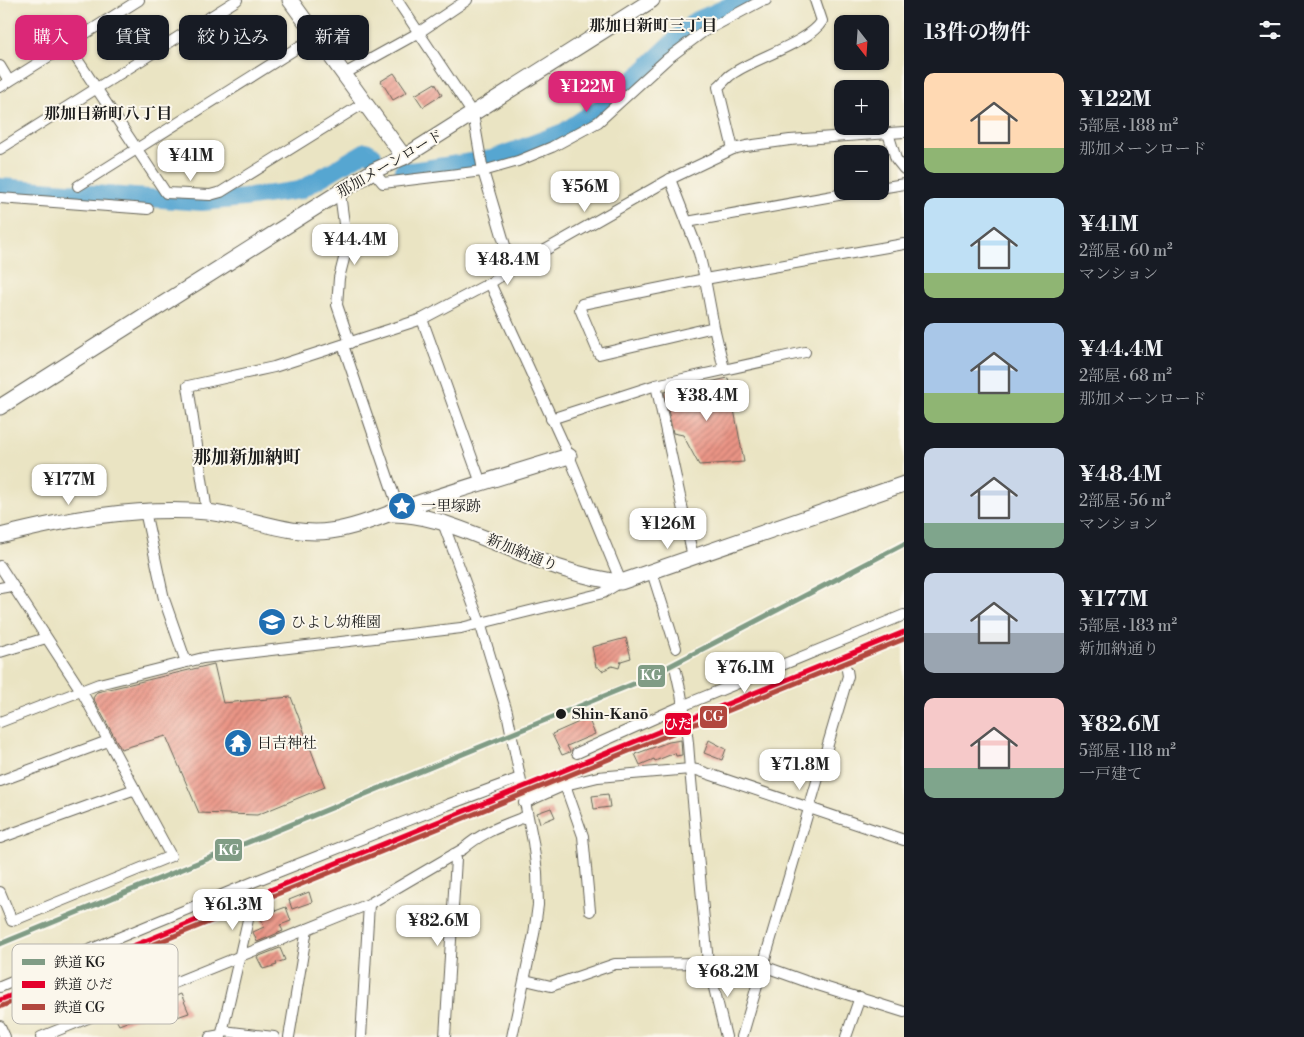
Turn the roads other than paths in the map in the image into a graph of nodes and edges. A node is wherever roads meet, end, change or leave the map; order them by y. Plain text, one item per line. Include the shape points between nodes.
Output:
1 (139, 0) edge
2 (237, 0) edge
3 (397, 0) edge
4 (467, 0) edge
5 (652, 0) edge
6 (766, 0) edge
7 (815, 0) edge
8 (295, 1) edge
9 (303, 15) edge
10 (87, 32) edge
11 (418, 33) junction
12 (297, 48) edge
13 (42, 60) edge
14 (78, 60) edge
15 (334, 60) edge
16 (0, 66) edge
17 (344, 74) junction
18 (4, 84) edge
19 (96, 89) junction
20 (364, 103) junction
21 (472, 114) junction
22 (904, 132) edge
23 (889, 133) edge
24 (860, 135) edge
25 (889, 135) edge
26 (0, 149) edge
27 (734, 149) junction
28 (136, 150) junction
29 (404, 157) junction
30 (483, 167) junction
31 (904, 169) edge
32 (373, 171) junction
33 (670, 179) junction
34 (904, 184) edge
35 (78, 186) dead end
36 (889, 186) edge
37 (340, 193) junction
38 (834, 196) edge
39 (0, 198) edge
40 (148, 209) dead end
41 (687, 222) junction
42 (904, 244) edge
43 (512, 268) junction
44 (705, 279) junction
45 (490, 283) junction
46 (422, 319) junction
47 (714, 327) junction
48 (347, 344) junction
49 (805, 352) dead end
50 (724, 369) junction
51 (656, 385) junction
52 (0, 407) edge
53 (552, 419) junction
54 (569, 456) junction
55 (481, 483) junction
56 (904, 484) edge
57 (145, 511) junction
58 (207, 512) junction
59 (395, 512) junction
60 (443, 523) junction
61 (0, 536) edge
62 (693, 557) junction
63 (0, 566) edge
64 (652, 572) junction
65 (621, 582) junction
66 (11, 586) junction
67 (0, 588) edge
68 (904, 615) edge
69 (480, 623) junction
70 (46, 638) junction
71 (676, 648) dead end
72 (0, 652) edge
73 (186, 662) junction
74 (847, 670) dead end
75 (676, 671) dead end
76 (82, 692) junction
77 (682, 706) junction
78 (0, 722) edge
79 (108, 741) junction
80 (577, 753) dead end
81 (690, 769) junction
82 (520, 778) junction
83 (0, 780) edge
84 (565, 786) junction
85 (135, 789) junction
86 (524, 804) junction
87 (809, 808) junction
88 (527, 816) junction
89 (0, 838) edge
90 (904, 840) edge
91 (454, 854) junction
92 (0, 894) edge
93 (369, 904) junction
94 (250, 911) dead end
95 (590, 911) dead end
96 (307, 929) junction
97 (104, 944) edge
98 (241, 956) junction
99 (708, 963) junction
100 (763, 966) junction
101 (525, 980) junction
102 (12, 982) edge
103 (178, 982) edge
104 (0, 987) edge
105 (860, 997) junction
106 (904, 1012) edge
107 (73, 1024) edge
108 (0, 1026) edge
109 (221, 1034) edge
110 (5, 1037) edge
111 (41, 1037) edge
112 (210, 1037) edge
113 (274, 1037) edge
114 (290, 1037) edge
115 (361, 1037) edge
116 (446, 1037) edge
117 (512, 1037) edge
118 (726, 1037) edge
119 (742, 1037) edge
120 (846, 1037) edge

1 - 10 street
2 - 19 street
3 - 11 street
4 - 11 street
5 - 21 street, 那加メーンロード
6 - 30 street via 703,32 598,122 518,161
7 - 27 street via 822,21 818,27 796,42 733,73 718,87
8 - 9 street
11 - 17 street
11 - 21 street
12 - 28 street
13 - 18 street
14 - 19 street
15 - 17 street
16 - 18 street
17 - 20 street
19 - 26 street
19 - 28 street
20 - 28 street via 210,196 166,193
20 - 29 street
21 - 29 street, 那加メーンロード
21 - 30 street
22 - 23 street
24 - 27 street via 790,140
25 - 31 street via 896,159
27 - 33 street
28 - 35 street
29 - 32 street, 那加メーンロード
30 - 32 street via 383,183
30 - 43 street
32 - 37 street, 那加メーンロード
33 - 41 street
33 - 43 street
34 - 36 street
37 - 48 street via 347,247 339,278 337,305
37 - 52 street, 那加メーンロード
38 - 41 street
39 - 40 street
41 - 44 street
42 - 44 street
43 - 45 street
44 - 47 street
44 - 47 street via 582,304 580,309 598,354
45 - 46 street
45 - 53 street
46 - 48 street
46 - 55 street
47 - 50 street
48 - 58 street via 274,367 188,386
48 - 59 street
49 - 50 street
50 - 51 street
51 - 53 street
51 - 62 street
53 - 54 street
54 - 55 street
54 - 65 street
55 - 59 street
56 - 62 street
57 - 58 street
57 - 61 street via 25,529
57 - 73 street via 164,599
58 - 59 street via 309,532 349,527
59 - 60 street, 新加納通り
60 - 65 street, 新加納通り via 567,570 599,580
60 - 69 street
62 - 64 street, 新加納通り
63 - 66 street
64 - 65 street, 新加納通り
64 - 71 street
65 - 69 street via 603,593
66 - 67 street
66 - 70 street
68 - 77 street
69 - 73 street
69 - 82 street via 509,720
70 - 72 street
70 - 76 street
73 - 76 street via 116,679
74 - 87 street via 848,676
75 - 77 street
76 - 78 street
76 - 79 street
77 - 80 street
77 - 81 street
79 - 83 street
79 - 85 street
81 - 84 street via 598,777
81 - 87 street
81 - 99 street
82 - 86 street
82 - 97 street
84 - 86 street
84 - 95 street via 583,836
85 - 89 street
85 - 92 street via 171,856 12,921
86 - 88 street
87 - 90 street
87 - 100 street
88 - 91 street via 490,830
88 - 101 street via 537,872 538,905
91 - 93 street
91 - 116 street
93 - 96 street
93 - 115 street
94 - 98 street
96 - 98 street
96 - 114 street
98 - 103 street
98 - 109 street
99 - 100 street
99 - 101 street via 615,964 551,986
99 - 118 street
100 - 105 street
100 - 119 street
101 - 117 street
102 - 104 street
105 - 106 street
105 - 120 street
107 - 111 street
108 - 110 street
109 - 112 street
109 - 113 street

